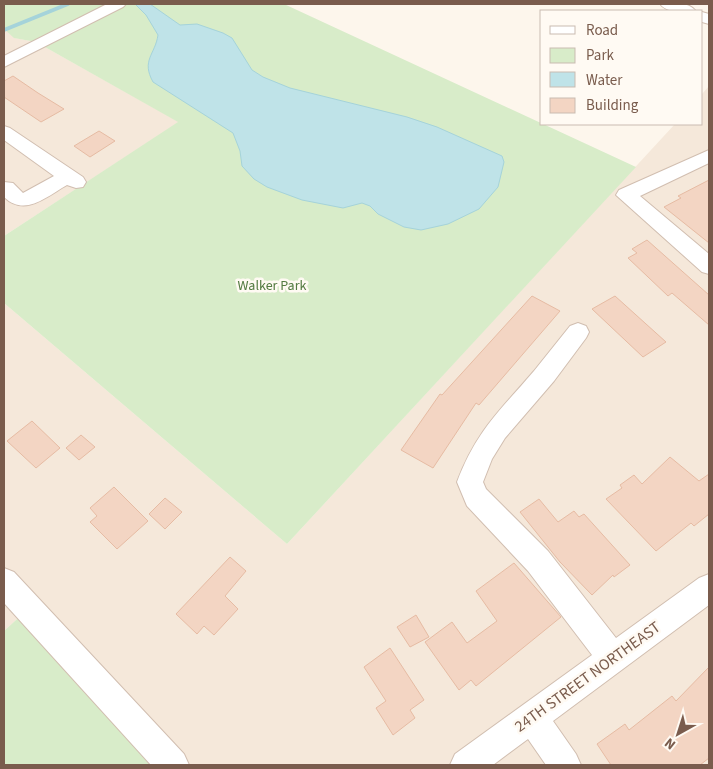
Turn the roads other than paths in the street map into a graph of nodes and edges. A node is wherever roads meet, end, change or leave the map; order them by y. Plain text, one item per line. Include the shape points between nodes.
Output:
1 (118, 4) edge
2 (668, 4) edge
3 (685, 10) edge
4 (4, 62) edge
5 (8, 141) edge
6 (709, 156) edge
7 (4, 188) edge
8 (709, 266) edge
9 (578, 332) dead end
10 (4, 582) edge
11 (709, 588) edge
12 (613, 658) junction
13 (531, 716) junction
14 (173, 765) edge
15 (466, 765) edge
16 (564, 765) edge

1 - 4 street
2 - 3 street
5 - 7 street via 72,179 20,200
6 - 8 street via 626,195
9 - 12 street via 491,434 470,482 476,496 538,562
10 - 14 street
11 - 12 street, 24TH STREET NORTHEAST
12 - 13 street, 24TH STREET NORTHEAST
13 - 15 street, 24TH STREET NORTHEAST
13 - 16 street

